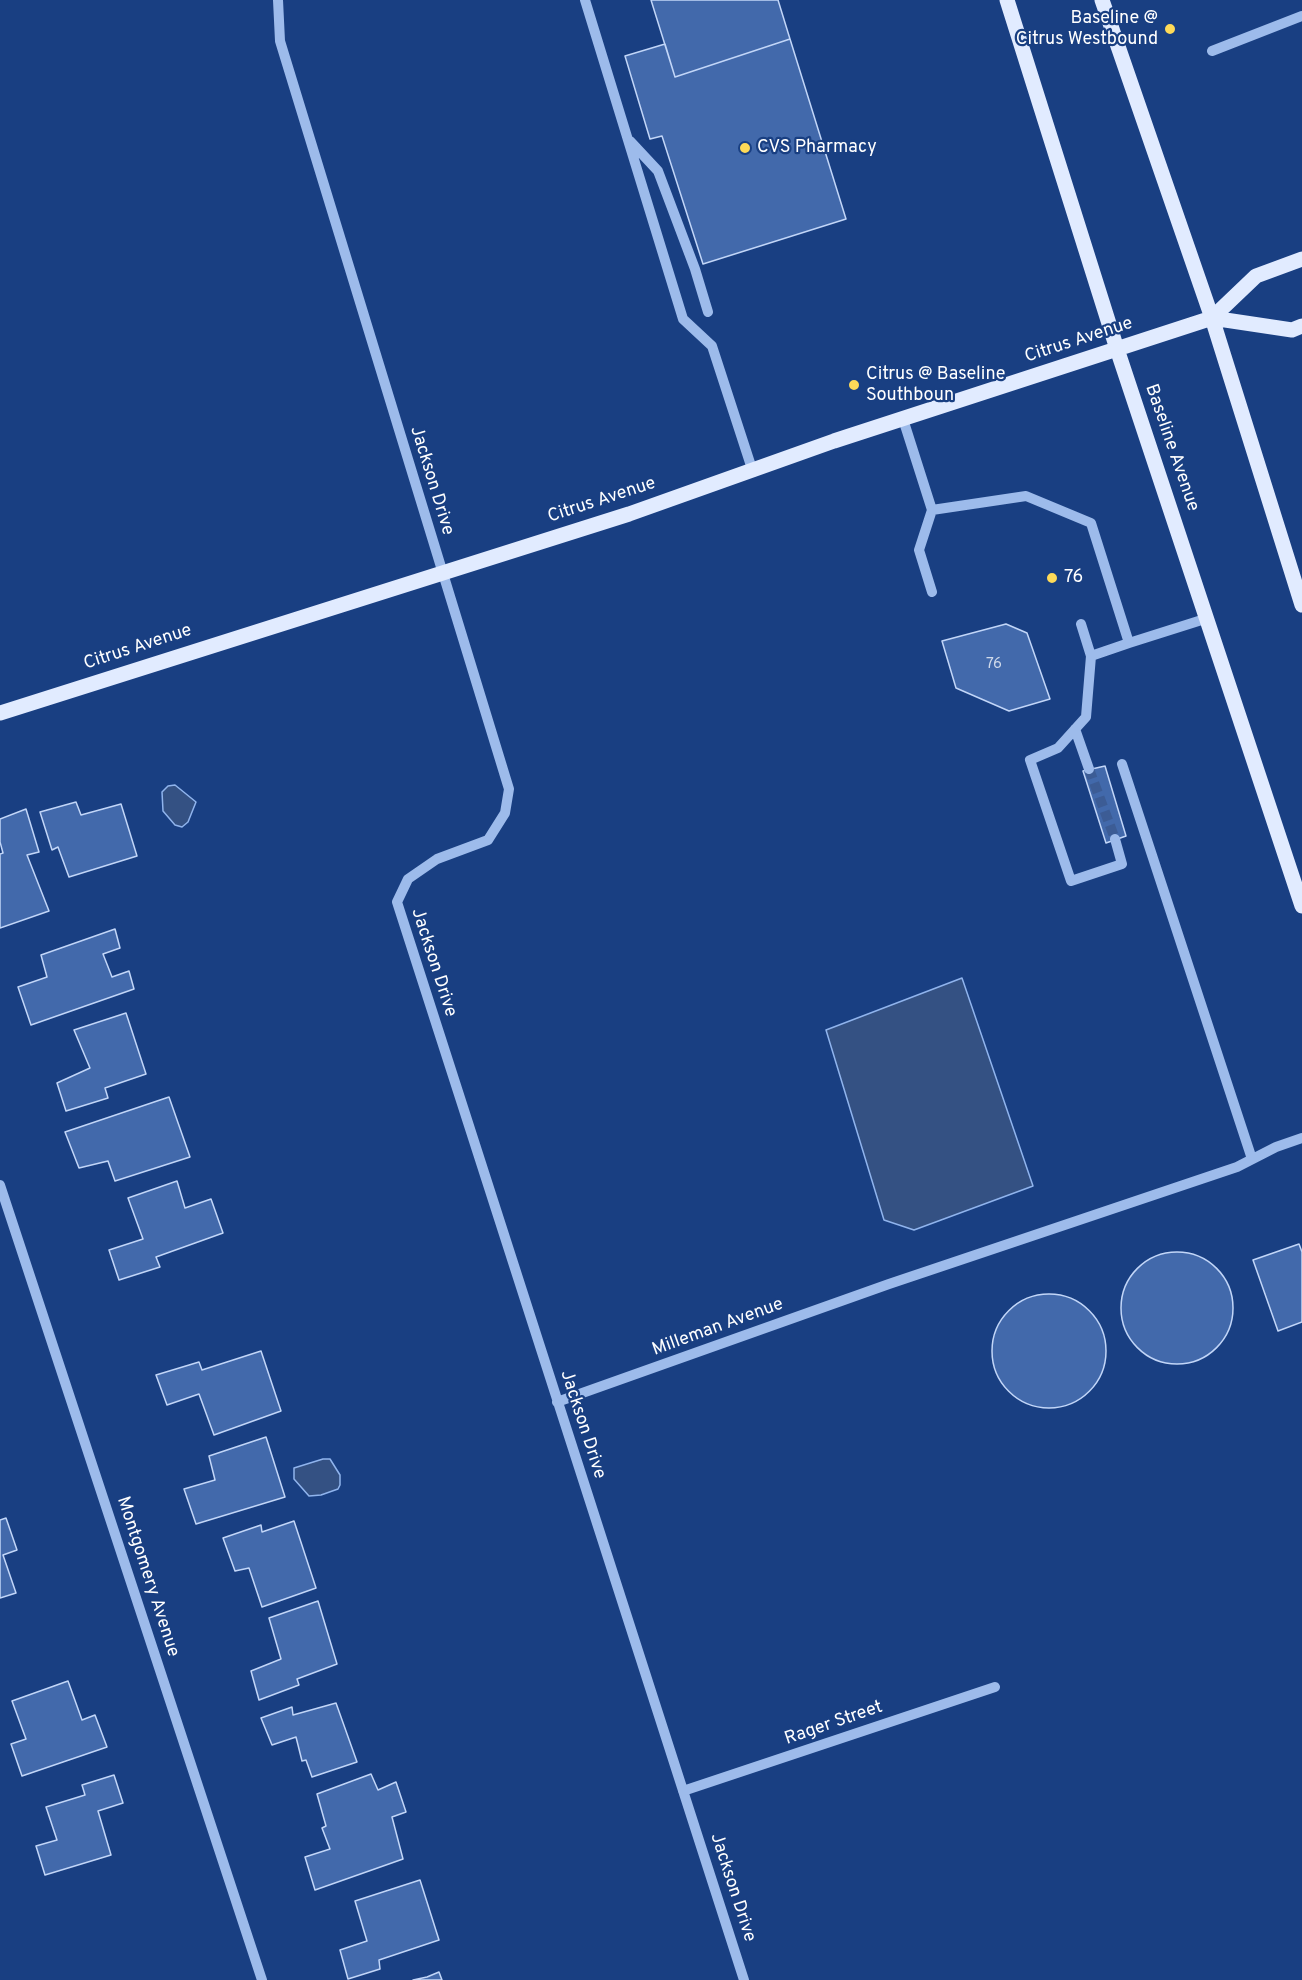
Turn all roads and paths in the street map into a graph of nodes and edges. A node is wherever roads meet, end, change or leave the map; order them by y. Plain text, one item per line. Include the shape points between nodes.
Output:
1 (278, 0) edge
2 (585, 0) edge
3 (1007, 0) edge
4 (1102, 0) edge
5 (1302, 16) edge
6 (1212, 51) dead end
7 (627, 138) junction
8 (1302, 259) edge
9 (708, 312) dead end
10 (1212, 318) junction
11 (1302, 326) edge
12 (1117, 349) junction
13 (903, 419) junction
14 (753, 472) junction
15 (932, 510) junction
16 (442, 572) junction
17 (932, 592) dead end
18 (1302, 606) edge
19 (1208, 618) junction
20 (1081, 624) dead end
21 (1129, 643) junction
22 (1091, 656) junction
23 (0, 713) edge
24 (1075, 729) junction
25 (1122, 764) dead end
26 (1089, 769) tunnel mouth
27 (1115, 839) tunnel mouth
28 (1302, 906) edge
29 (1302, 1138) edge
30 (1252, 1159) junction
31 (0, 1185) edge
32 (557, 1402) junction
33 (995, 1687) dead end
34 (683, 1791) junction
35 (262, 1980) edge
36 (744, 1980) edge

1 - 16 street, Jackson Drive via 280,41
2 - 7 street
3 - 12 main road, Baseline Avenue
4 - 10 main road
5 - 6 street
7 - 9 street via 658,171
7 - 14 street via 683,319 712,346
8 - 10 main road, Citrus Avenue via 1256,276
10 - 11 main road, Citrus Avenue via 1292,330
10 - 12 main road, Citrus Avenue
10 - 18 main road
12 - 13 main road, Citrus Avenue
12 - 19 main road, Baseline Avenue
13 - 14 main road, Citrus Avenue
13 - 15 street
14 - 16 main road, Citrus Avenue
15 - 17 street via 919,550
15 - 21 street via 1026,496 1091,523
16 - 23 main road, Citrus Avenue
16 - 32 street, Jackson Drive via 510,789 505,813 488,840 437,859 408,879 397,902
19 - 21 street
19 - 28 main road, Baseline Avenue
20 - 22 street
21 - 22 street
22 - 24 street via 1086,717
24 - 26 street
24 - 27 street via 1058,748 1030,760 1071,881 1122,864
25 - 30 street
29 - 30 street, Milleman Avenue
30 - 32 street, Milleman Avenue
31 - 35 street, Montgomery Avenue
32 - 34 street, Jackson Drive
33 - 34 street, Rager Street
34 - 36 street, Jackson Drive

